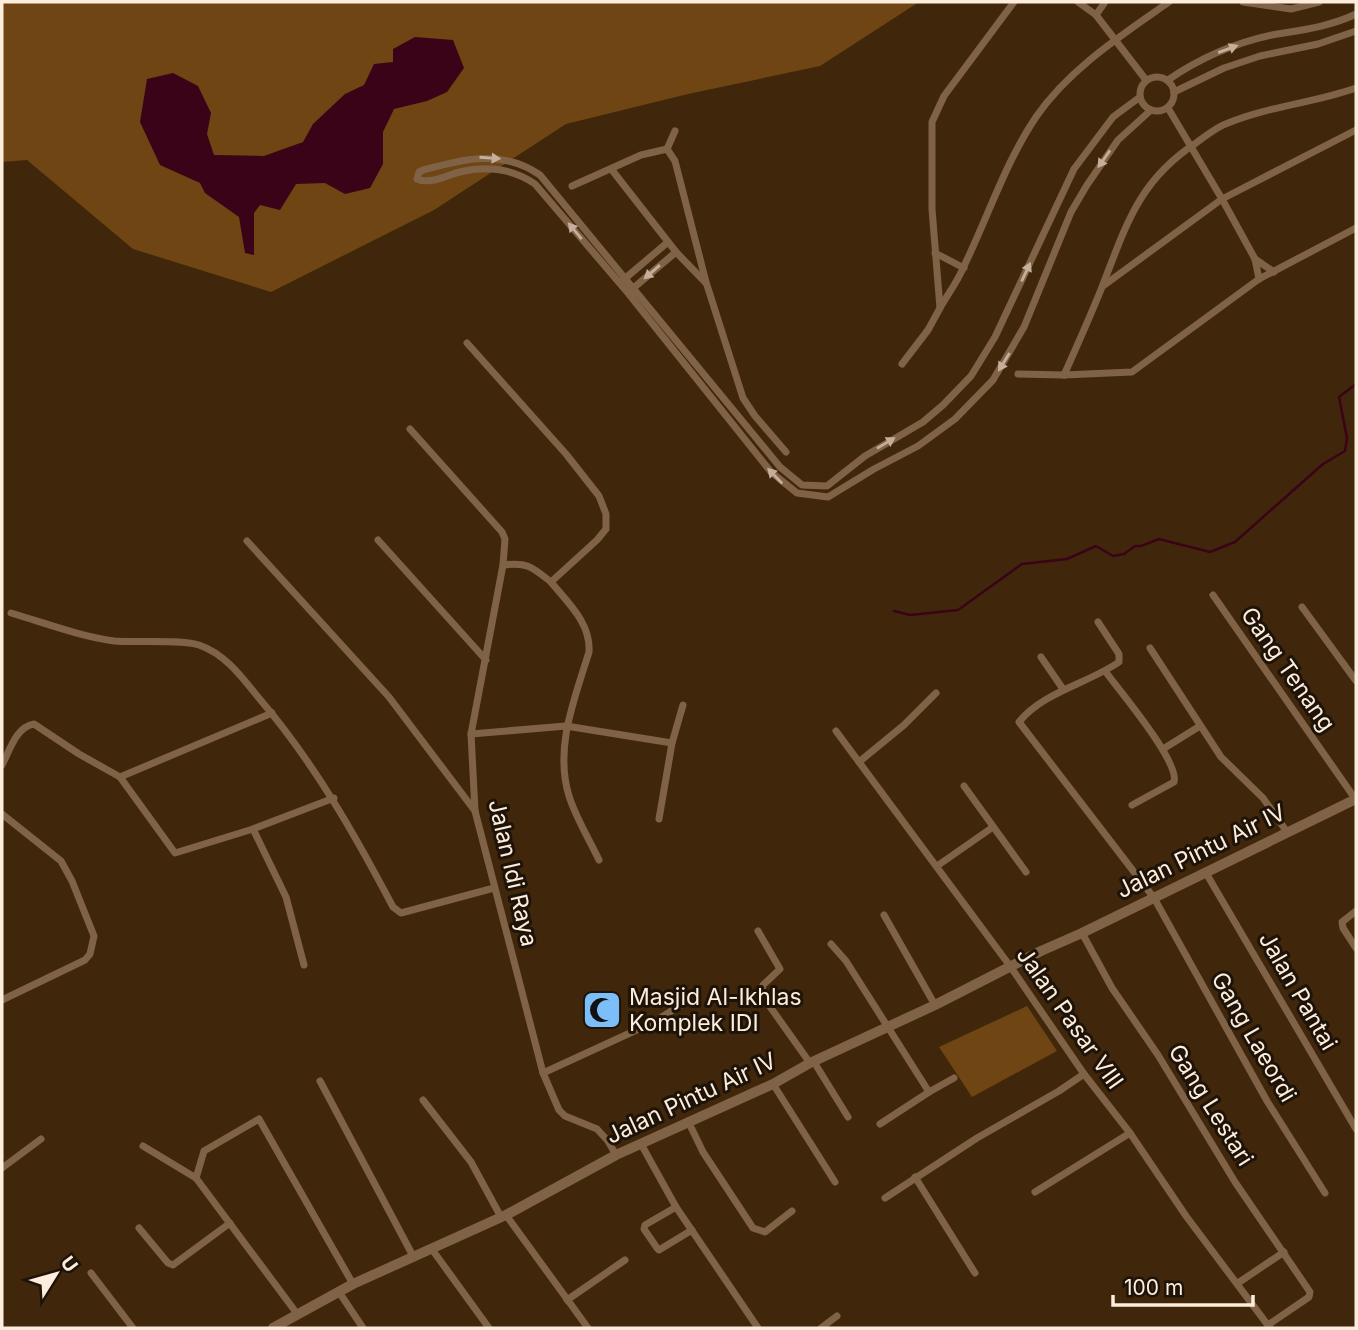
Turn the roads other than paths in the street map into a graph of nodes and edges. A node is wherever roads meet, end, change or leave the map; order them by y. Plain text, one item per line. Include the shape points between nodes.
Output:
1 (1014, 2) edge
2 (1078, 2) edge
3 (1105, 2) edge
4 (1169, 2) edge
5 (1243, 2) edge
6 (1319, 2) edge
7 (1356, 13) edge
8 (1096, 15) junction
9 (1356, 32) edge
10 (1116, 40) junction
11 (1146, 80) junction
12 (1168, 80) junction
13 (1356, 88) edge
14 (1174, 92) junction
15 (1140, 97) junction
16 (1168, 108) junction
17 (1151, 110) junction
18 (1356, 130) edge
19 (675, 131) dead end
20 (1190, 147) junction
21 (667, 149) junction
22 (612, 170) junction
23 (572, 186) dead end
24 (1222, 199) junction
25 (1356, 228) edge
26 (668, 242) junction
27 (676, 252) junction
28 (935, 253) junction
29 (1255, 260) junction
30 (964, 268) junction
31 (1274, 271) junction
32 (1259, 279) junction
33 (622, 281) junction
34 (706, 282) junction
35 (1102, 287) junction
36 (630, 291) junction
37 (940, 308) junction
38 (467, 342) dead end
39 (902, 364) dead end
40 (694, 370) junction
41 (1018, 374) dead end
42 (1064, 375) junction
43 (410, 429) dead end
44 (786, 452) dead end
45 (865, 456) junction
46 (874, 469) junction
47 (378, 540) dead end
48 (247, 541) dead end
49 (503, 565) junction
50 (551, 582) junction
51 (1213, 595) dead end
52 (1302, 607) dead end
53 (11, 613) dead end
54 (1098, 622) dead end
55 (1150, 648) dead end
56 (1041, 657) dead end
57 (486, 660) junction
58 (1105, 671) junction
59 (1356, 681) edge
60 (1063, 689) junction
61 (936, 693) dead end
62 (683, 705) dead end
63 (272, 713) junction
64 (566, 726) junction
65 (1199, 726) junction
66 (836, 731) dead end
67 (471, 734) junction
68 (672, 743) junction
69 (1163, 749) junction
70 (859, 762) junction
71 (2, 765) edge
72 (120, 777) junction
73 (964, 786) dead end
74 (334, 798) junction
75 (1356, 799) edge
76 (1132, 805) dead end
77 (475, 811) junction
78 (2, 814) edge
79 (659, 819) dead end
80 (993, 827) junction
81 (253, 829) junction
82 (1287, 832) junction
83 (599, 860) dead end
84 (937, 866) junction
85 (1026, 872) dead end
86 (1206, 873) junction
87 (494, 888) junction
88 (1154, 898) junction
89 (1356, 911) edge
90 (884, 915) dead end
91 (758, 931) dead end
92 (1082, 933) junction
93 (831, 944) dead end
94 (1356, 948) edge
95 (304, 965) dead end
96 (1010, 966) junction
97 (2, 1000) edge
98 (687, 1001) dead end
99 (935, 1005) junction
100 (888, 1026) junction
101 (812, 1063) junction
102 (543, 1073) junction
103 (1084, 1074) junction
104 (954, 1078) dead end
105 (320, 1080) dead end
106 (773, 1084) junction
107 (929, 1092) junction
108 (423, 1100) dead end
109 (848, 1117) dead end
110 (688, 1121) junction
111 (880, 1124) dead end
112 (1356, 1129) edge
113 (1129, 1133) junction
114 (41, 1139) dead end
115 (641, 1144) junction
116 (143, 1146) dead end
117 (617, 1155) junction
118 (2, 1168) edge
119 (915, 1177) junction
120 (196, 1178) junction
121 (835, 1182) dead end
122 (1035, 1192) dead end
123 (1325, 1192) dead end
124 (885, 1198) dead end
125 (676, 1207) junction
126 (792, 1211) dead end
127 (504, 1216) junction
128 (230, 1223) junction
129 (139, 1228) dead end
130 (692, 1230) junction
131 (431, 1248) junction
132 (1284, 1252) junction
133 (413, 1256) junction
134 (625, 1260) dead end
135 (91, 1273) dead end
136 (975, 1273) dead end
137 (1238, 1283) junction
138 (353, 1284) junction
139 (340, 1292) junction
140 (567, 1300) junction
141 (298, 1315) junction
142 (837, 1316) dead end
143 (1269, 1326) edge
144 (133, 1328) edge
145 (273, 1328) edge
146 (363, 1328) edge
147 (489, 1328) edge
148 (588, 1328) edge
149 (758, 1328) edge
150 (821, 1328) edge

1 - 28 street via 944,96 932,122
2 - 8 street
3 - 8 street
4 - 10 street
5 - 6 street via 1291,9
12 -> 7 street via 1221,51 1335,23
8 - 10 street
9 - 14 street via 1260,56
10 - 11 street
10 - 30 street via 1069,79 1035,117
11 - 12 street via 1157,76
11 - 15 street
12 - 14 street
13 - 20 street via 1262,110 1224,124
14 - 16 street
15 - 17 street
45 -> 15 street via 923,422 971,376 995,337 1074,169 1114,117
16 - 17 street
16 - 20 street
17 -> 46 street via 1118,140 1071,212 1024,327 993,380 955,419 918,446
18 - 24 street
19 - 21 street
20 - 24 street
20 - 35 street via 1173,158 1146,189 1123,230
21 - 22 street via 641,155
21 - 34 street via 675,161
22 - 23 street
22 - 26 street
24 - 29 street
24 - 35 street
25 - 31 street
26 - 27 street
26 - 33 street
27 - 34 street
27 -> 36 street
28 - 30 street
28 - 37 street
29 - 31 street
29 - 32 street
30 - 37 street
31 - 32 street
32 - 42 street via 1132,372
33 -> 33 street via 526,178 483,169 426,182 417,175 480,157 508,159 530,169 547,181
33 - 36 street
34 - 44 street via 743,398
35 - 42 street
36 - 40 street
37 - 39 street
38 - 50 street via 566,454 599,496 606,514 606,529
40 - 45 street via 794,481 827,486
46 -> 40 street via 828,497 797,493 771,472
41 - 42 street
43 - 49 street, Jalan Idi Raya via 502,532
45 - 46 street
47 - 57 street
48 - 77 street via 389,697
49 - 50 street via 530,565
49 - 57 street, Jalan Idi Raya
50 - 64 street via 581,619 590,642
51 - 75 street, Gang Tenang
52 - 59 street
53 - 63 street via 113,640 196,644 231,664
54 - 58 street via 1119,654 1119,662
55 - 65 street
56 - 60 street
57 - 67 street, Jalan Idi Raya
58 - 60 street
58 - 69 street
60 - 88 street, Gang Laeordi via 1019,722
61 - 70 street
62 - 68 street
63 - 72 street
63 - 74 street
64 - 67 street
64 - 68 street
64 - 83 street via 566,782
65 - 69 street
65 - 82 street
66 - 70 street, Jalan Pasar VIII
67 - 77 street, Jalan Idi Raya
68 - 79 street
69 - 76 street via 1174,782
70 - 84 street, Jalan Pasar VIII
71 - 72 street via 19,732 34,724
72 - 81 street via 175,853
73 - 80 street
74 - 81 street
74 - 87 street via 393,907 401,913
75 - 82 main road, Jalan Pintu Air IV
77 - 87 street, Jalan Idi Raya
78 - 97 street via 61,861 94,936 85,960
80 - 84 street
80 - 85 street
81 - 95 street via 286,897
82 - 86 main road, Jalan Pintu Air IV
84 - 96 street, Jalan Pasar VIII
86 - 88 main road, Jalan Pintu Air IV
86 - 112 street, Jalan Pantai
87 - 102 street, Jalan Idi Raya
88 - 92 main road, Jalan Pintu Air IV
88 - 123 street, Gang Laeordi via 1267,1101
89 - 94 street via 1342,922
90 - 99 street
91 - 101 street via 780,969 763,985 761,994
92 - 96 main road, Jalan Pintu Air IV
92 - 132 street, Gang Lestari via 1112,988
93 - 100 street
96 - 99 main road, Jalan Pintu Air IV
96 - 103 street, Jalan Pasar VIII
98 - 102 street via 654,1022
99 - 100 main road, Jalan Pintu Air IV
100 - 101 main road, Jalan Pintu Air IV
100 - 107 street
101 - 106 main road, Jalan Pintu Air IV
101 - 109 street
102 - 117 street, Jalan Idi Raya via 559,1110 597,1129
103 - 113 street, Jalan Pasar VIII
103 - 119 street
104 - 107 street
105 - 133 street
106 - 110 main road, Jalan Pintu Air IV
106 - 121 street
107 - 111 street
108 - 127 street via 471,1162
110 - 115 main road, Jalan Pintu Air IV
110 - 126 street via 703,1152 754,1228 765,1232
113 - 122 street
113 - 137 street, Jalan Pasar VIII
114 - 118 street
115 - 117 main road, Jalan Pintu Air IV
115 - 125 street
116 - 120 street
117 - 127 main road, Jalan Pintu Air IV
119 - 124 street
119 - 136 street
120 - 128 street
120 - 138 street via 204,1150 260,1119
125 - 130 street
125 - 130 street via 645,1225 657,1248 667,1247
127 - 131 main road, Jalan Pintu Air IV
127 - 140 street
128 - 129 street via 173,1265
128 - 141 street
130 - 149 street
131 - 133 main road, Jalan Pintu Air IV
131 - 147 street
132 - 137 street
132 - 143 street, Gang Lestari via 1311,1294
133 - 138 main road, Jalan Pintu Air IV
134 - 140 street
135 - 144 street
137 - 143 street, Jalan Pasar VIII
138 - 139 main road, Jalan Pintu Air IV
139 - 141 main road, Jalan Pintu Air IV
139 - 146 street
140 - 148 street
141 - 145 main road, Jalan Pintu Air IV
142 - 150 street

